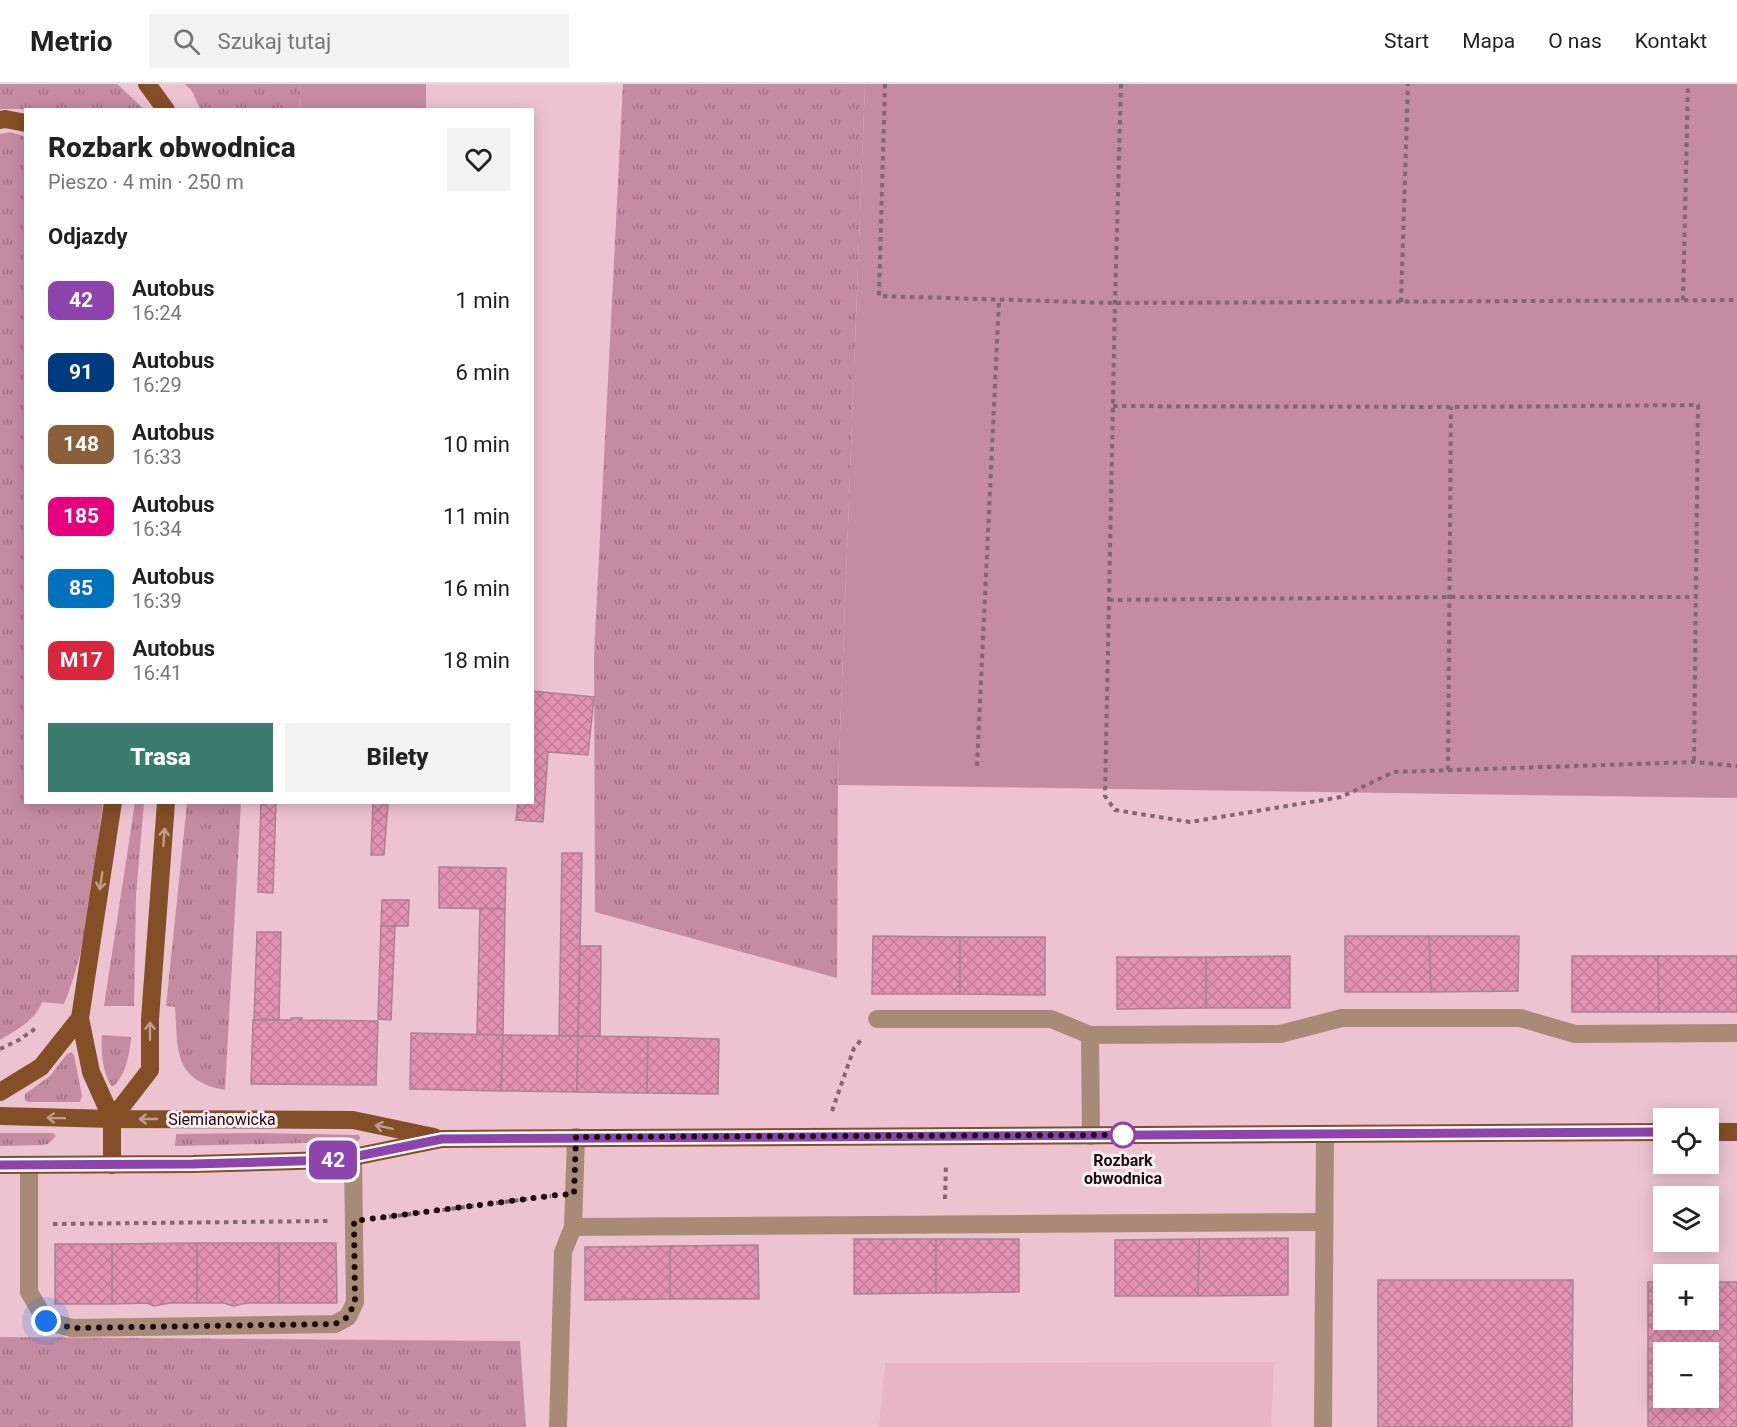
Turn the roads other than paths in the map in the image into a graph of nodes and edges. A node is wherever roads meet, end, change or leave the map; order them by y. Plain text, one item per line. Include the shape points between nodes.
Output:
1 (147, 84) edge
2 (165, 108) edge
3 (0, 120) edge
4 (24, 123) edge
5 (113, 804) edge
6 (166, 804) edge
7 (80, 1018) junction
8 (877, 1019) road end
9 (1737, 1033) edge
10 (1090, 1035) junction
11 (0, 1092) edge
12 (0, 1116) edge
13 (112, 1119) junction
14 (1653, 1132) edge
15 (1719, 1132) edge
16 (1737, 1132) edge
17 (1325, 1134) junction
18 (1090, 1136) junction
19 (576, 1137) junction
20 (442, 1139) junction
21 (353, 1157) junction
22 (0, 1165) edge
23 (29, 1165) junction
24 (112, 1165) junction
25 (1324, 1222) junction
26 (573, 1227) junction
27 (558, 1427) edge
28 (1323, 1427) edge

1 - 2 main road
3 - 4 main road
5 -> 7 main road
13 -> 6 main road via 150,1070 150,1019
7 - 11 main road via 41,1067
7 - 13 main road via 91,1072
8 - 10 lane via 1051,1019
9 - 10 lane via 1575,1034 1520,1018 1342,1018 1280,1034
10 - 18 lane
13 -> 12 main road, Siemianowicka
20 -> 13 main road, Siemianowicka via 353,1120
13 - 24 main road
14 - 17 main road, Siemianowicka
15 - 16 main road
17 - 18 main road, Siemianowicka
17 - 25 lane
18 - 19 main road, Siemianowicka
19 - 20 main road, Siemianowicka
19 - 26 lane
20 - 21 main road, Siemianowicka
21 - 23 lane via 355,1302 348,1317 335,1324 72,1328 46,1321 29,1292
21 - 24 main road, Siemianowicka
22 - 23 main road, Siemianowicka
23 - 24 main road, Siemianowicka
25 - 26 lane
25 - 28 lane
26 - 27 lane via 563,1252

